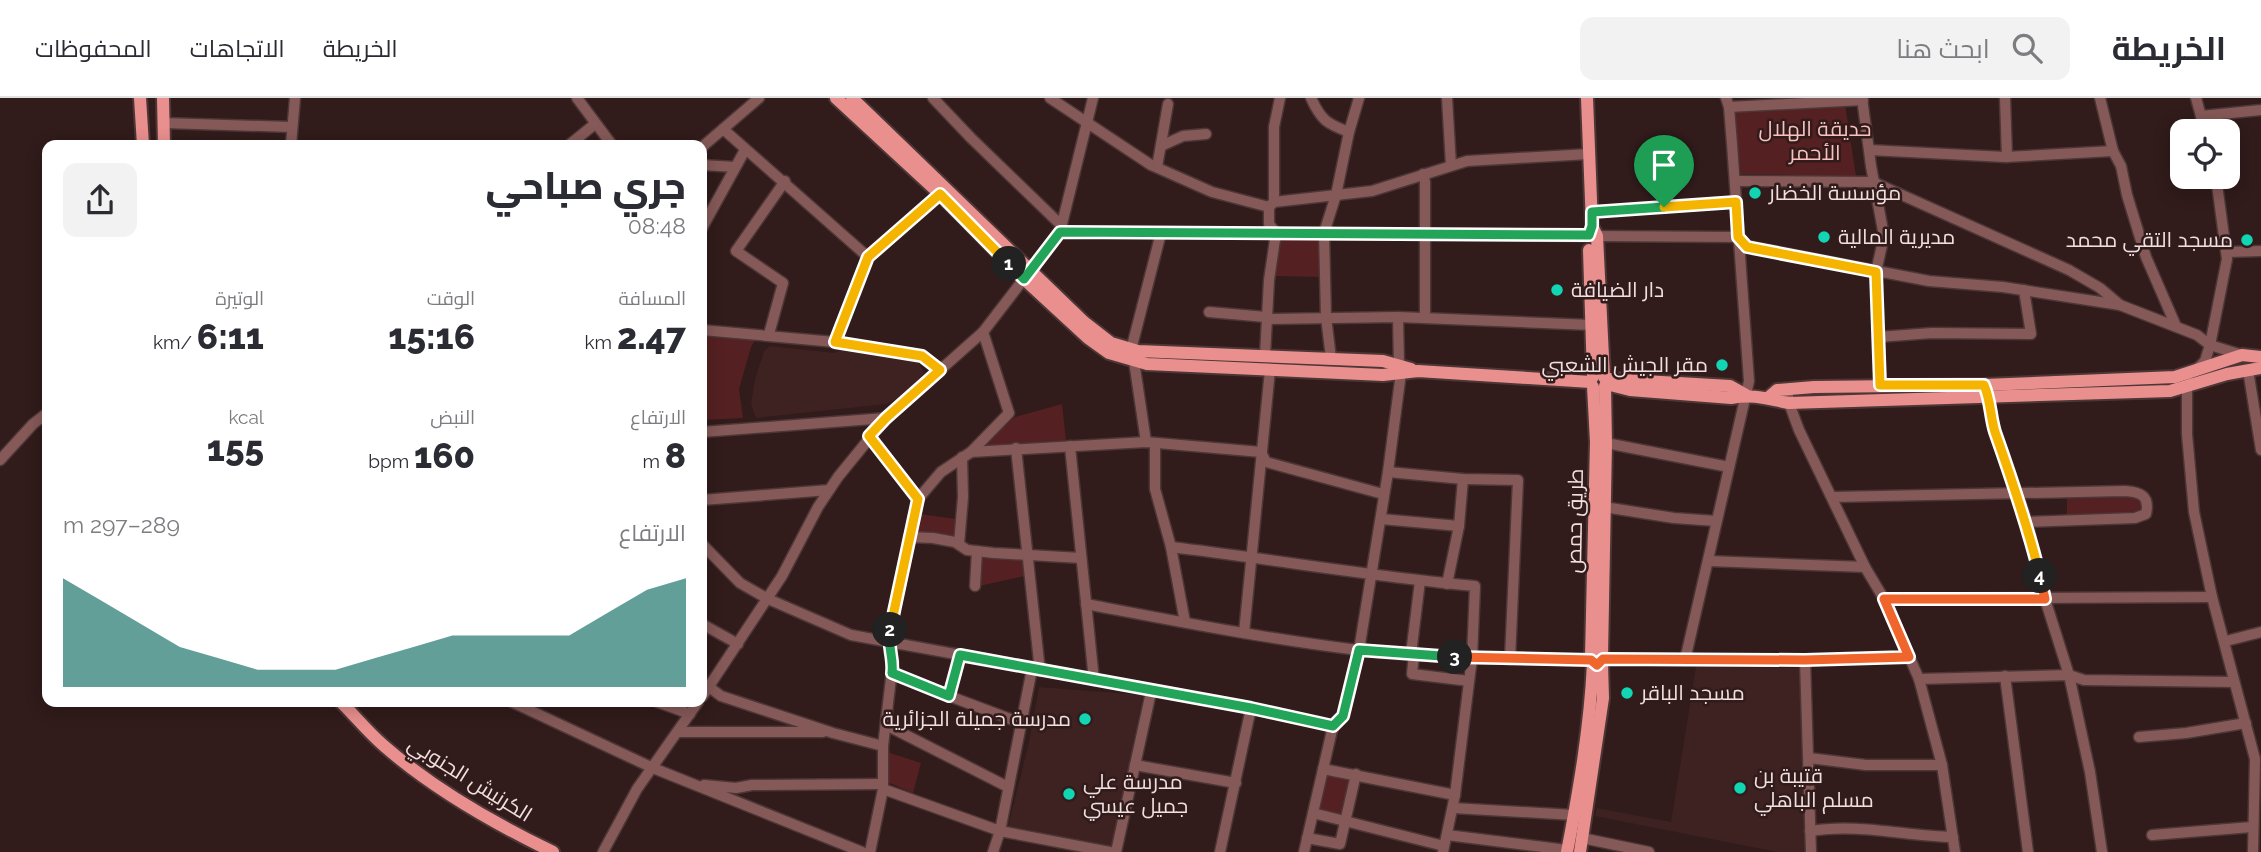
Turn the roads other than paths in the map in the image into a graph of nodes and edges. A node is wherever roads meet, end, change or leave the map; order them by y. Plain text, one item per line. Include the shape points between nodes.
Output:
1 (140, 98) edge
2 (163, 98) edge
3 (295, 98) edge
4 (577, 98) edge
5 (759, 98) edge
6 (836, 98) edge
7 (933, 98) edge
8 (1049, 98) edge
9 (1093, 98) edge
10 (1280, 98) edge
11 (1311, 98) edge
12 (1359, 98) edge
13 (1447, 98) edge
14 (1587, 98) edge
15 (2005, 98) edge
16 (2100, 98) edge
17 (2196, 98) edge
18 (854, 99) edge
19 (1863, 99) edge
20 (1728, 103) edge
21 (1168, 104) dead end
22 (2261, 110) edge
23 (2201, 116) junction
24 (2202, 119) edge
25 (164, 122) junction
26 (595, 124) junction
27 (1087, 124) junction
28 (291, 127) junction
29 (723, 129) junction
30 (1349, 132) junction
31 (1206, 134) dead end
32 (143, 140) edge
33 (164, 140) edge
34 (291, 140) edge
35 (575, 140) edge
36 (608, 140) edge
37 (707, 143) edge
38 (1161, 146) junction
39 (745, 150) junction
40 (1870, 150) junction
41 (2113, 152) junction
42 (1589, 153) junction
43 (2007, 157) junction
44 (707, 165) edge
45 (1451, 166) junction
46 (735, 167) junction
47 (1157, 167) junction
48 (1423, 174) junction
49 (785, 181) junction
50 (1735, 181) junction
51 (1873, 182) junction
52 (2218, 189) edge
53 (943, 191) junction
54 (1336, 195) junction
55 (1736, 202) junction
56 (1271, 204) junction
57 (1592, 212) junction
58 (707, 219) edge
59 (1061, 229) junction
60 (1161, 233) junction
61 (1276, 233) junction
62 (1324, 233) junction
63 (1593, 233) junction
64 (1426, 235) junction
65 (1738, 237) junction
66 (2261, 251) edge
67 (2227, 252) junction
68 (868, 257) junction
69 (1876, 272) junction
70 (1027, 275) junction
71 (2024, 289) junction
72 (2120, 305) junction
73 (1209, 312) dead end
74 (1326, 317) junction
75 (1398, 317) junction
76 (1266, 318) junction
77 (1425, 318) junction
78 (1592, 325) junction
79 (2176, 326) junction
80 (707, 330) edge
81 (984, 332) junction
82 (769, 334) junction
83 (1878, 337) junction
84 (835, 342) junction
85 (2210, 345) junction
86 (1132, 355) junction
87 (2242, 355) junction
88 (1265, 356) junction
89 (2261, 357) edge
90 (1331, 358) junction
91 (1400, 369) junction
92 (2255, 369) edge
93 (940, 370) junction
94 (1270, 370) junction
95 (2196, 370) junction
96 (1600, 382) junction
97 (1880, 385) junction
98 (1984, 385) junction
99 (2110, 387) junction
100 (2187, 387) junction
101 (1787, 389) junction
102 (1746, 396) junction
103 (1769, 397) junction
104 (1989, 398) junction
105 (1789, 403) junction
106 (2257, 415) edge
107 (42, 417) edge
108 (886, 418) junction
109 (707, 432) edge
110 (869, 436) junction
111 (1150, 443) junction
112 (1606, 443) junction
113 (1070, 446) junction
114 (1016, 448) junction
115 (2261, 450) edge
116 (1261, 452) junction
117 (967, 454) junction
118 (0, 460) edge
119 (1729, 467) junction
120 (1388, 472) junction
121 (1463, 479) junction
122 (830, 490) junction
123 (1383, 494) junction
124 (2017, 494) junction
125 (1833, 497) junction
126 (918, 499) junction
127 (707, 500) edge
128 (1604, 507) junction
129 (1381, 519) junction
130 (1716, 521) junction
131 (2027, 522) junction
132 (1459, 526) junction
133 (909, 537) junction
134 (959, 544) junction
135 (1171, 547) junction
136 (707, 549) edge
137 (977, 551) junction
138 (1028, 556) junction
139 (1251, 556) junction
140 (1081, 558) junction
141 (1709, 561) junction
142 (1865, 567) junction
143 (1372, 575) junction
144 (1420, 581) junction
145 (1447, 584) junction
146 (975, 586) dead end
147 (2213, 597) junction
148 (768, 599) junction
149 (1884, 599) junction
150 (2045, 599) junction
151 (1086, 604) junction
152 (1185, 622) junction
153 (707, 627) edge
154 (2261, 632) edge
155 (1244, 633) junction
156 (888, 641) junction
157 (2226, 641) junction
158 (737, 644) junction
159 (1359, 650) junction
160 (1413, 654) junction
161 (960, 655) junction
162 (1909, 657) junction
163 (1472, 658) junction
164 (1510, 659) junction
165 (1597, 660) junction
166 (1685, 660) junction
167 (1805, 660) junction
168 (1036, 670) junction
169 (892, 673) junction
170 (2068, 675) junction
171 (2005, 676) junction
172 (1919, 679) junction
173 (1094, 681) junction
174 (1469, 681) junction
175 (2234, 682) junction
176 (709, 687) junction
177 (707, 690) edge
178 (1151, 692) junction
179 (949, 696) junction
180 (346, 707) edge
181 (523, 707) edge
182 (671, 707) edge
183 (695, 707) edge
184 (1251, 708) junction
185 (690, 714) junction
186 (1021, 723) junction
187 (2246, 723) junction
188 (886, 725) junction
189 (1333, 726) junction
190 (678, 732) junction
191 (830, 732) junction
192 (2139, 737) dead end
193 (883, 746) junction
194 (2258, 754) edge
195 (1809, 758) junction
196 (1135, 765) junction
197 (1942, 765) junction
198 (653, 768) junction
199 (1323, 769) junction
200 (1356, 774) junction
201 (1236, 783) junction
202 (694, 784) junction
203 (883, 786) junction
204 (1008, 787) junction
205 (1455, 795) junction
206 (1452, 808) junction
207 (2258, 809) edge
208 (1313, 813) junction
209 (1574, 815) junction
210 (1347, 820) junction
211 (2252, 827) junction
212 (1000, 831) junction
213 (1810, 831) junction
214 (1447, 835) junction
215 (2152, 835) dead end
216 (1953, 837) junction
217 (1307, 838) junction
218 (1582, 838) junction
219 (1443, 849) edge
220 (553, 852) edge
221 (603, 852) edge
222 (862, 852) edge
223 (870, 852) edge
224 (993, 852) edge
225 (1110, 852) edge
226 (1116, 852) edge
227 (1220, 852) edge
228 (1304, 852) edge
229 (1571, 852) edge
230 (1649, 852) edge
231 (1811, 852) edge
232 (1955, 852) edge
233 (2028, 852) edge
234 (2102, 852) edge
235 (2253, 852) edge

1 - 32 main road
2 - 25 main road
3 - 28 street
4 - 26 street
5 - 29 street
6 - 53 main road
7 - 59 street
8 - 27 street
9 - 27 street
10 - 56 street via 1274,127
11 - 30 street via 1329,125
12 - 30 street
13 - 45 street
14 - 42 main road, طريق حمص
15 - 43 street
16 - 41 street
17 - 23 street
18 - 53 main road
19 - 20 street
19 - 40 street
20 - 50 street
21 - 38 street
22 - 23 street
23 - 24 street
25 - 28 street
25 - 33 main road
26 - 35 street
26 - 36 street
27 - 47 street
27 - 59 street
28 - 34 street
29 - 37 street
29 - 39 street
30 - 54 street
31 - 38 street via 1183,136
38 - 47 street
39 - 46 street
39 - 49 street
40 - 43 street
40 - 51 street
41 - 43 street
41 - 79 street via 2146,257
42 - 45 street
42 - 57 main road, طريق حمص
44 - 46 street
45 - 48 street
46 - 58 street
47 - 56 street via 1212,192
48 - 54 street via 1372,191
48 - 64 street
49 - 68 street
49 - 82 street via 736,251 783,283
50 - 51 street
50 - 55 street
51 - 69 street via 1884,236
51 - 72 street via 2069,271
52 - 67 street
53 - 68 street
53 - 70 main road
54 - 56 street
54 - 62 street
55 - 57 street
55 - 65 street
56 - 61 street via 1269,224
57 - 63 main road, طريق حمص
59 - 60 street
59 - 70 street
60 - 61 street
60 - 86 street
61 - 62 street
61 - 76 street
62 - 64 street
62 - 74 street
63 - 64 street
63 - 65 street
63 - 78 main road, طريق حمص
63 - 96 main road, طريق حمص
64 - 77 street
65 - 69 street via 1747,247
65 - 102 street via 1749,361
66 - 67 street
67 - 85 street
68 - 84 street
69 - 71 street
69 - 83 street
70 - 81 street
70 - 86 main road via 1101,337
71 - 72 street
71 - 83 street via 2031,334 1932,332
72 - 79 street
73 - 76 street
74 - 75 street
74 - 76 street
74 - 90 street
75 - 77 street
75 - 91 street
76 - 88 street
77 - 78 street
78 - 96 main road, طريق حمص
79 - 85 street
80 - 82 street
81 - 93 street
81 - 117 street via 1009,413
82 - 84 street
83 - 97 street
84 - 93 street via 922,356
85 - 87 street
85 - 95 street
86 - 88 main road
86 - 94 main road via 1147,364
86 - 111 street
87 - 89 main road
87 - 95 main road
88 - 90 main road
90 - 91 main road via 1383,361
91 - 94 main road via 1383,375
91 - 96 main road
91 - 120 street
92 - 100 main road
92 - 106 street
93 - 108 street
94 - 116 street
95 - 99 main road
95 - 100 street
96 - 102 main road via 1630,390
96 - 112 main road, طريق حمص
96 - 165 main road, طريق حمص
97 - 98 main road
97 - 101 main road
98 - 99 main road
98 - 104 street
99 - 100 main road via 2170,391
99 - 104 main road
100 - 147 street via 2194,512
101 - 103 main road
101 - 105 street
102 - 103 main road
102 - 119 street
103 - 105 main road
104 - 105 main road
104 - 124 street via 1994,428
105 - 125 street
106 - 115 street
107 - 118 street
108 - 109 street
108 - 110 street
110 - 122 street
110 - 126 street
111 - 113 street
111 - 116 street
111 - 135 street via 1155,489
112 - 119 street
112 - 128 main road, طريق حمص
113 - 114 street
113 - 140 street
114 - 117 street
114 - 138 street
116 - 123 street via 1266,462
116 - 139 street
117 - 126 street via 941,472
117 - 134 street
119 - 130 street
120 - 121 street
120 - 123 street
121 - 132 street
121 - 164 street via 1518,480
122 - 127 street
122 - 148 street
123 - 129 street
124 - 125 street
124 - 131 street
124 - 131 street via 2139,492 2148,505 2146,514 2135,519
125 - 142 street
126 - 133 street
128 - 130 street
128 - 165 main road, طريق حمص
129 - 132 street
129 - 143 street
130 - 141 street
131 - 150 street
132 - 145 street
133 - 134 street
133 - 156 street
134 - 137 street
135 - 139 street
135 - 152 street
136 - 148 street via 740,583
137 - 138 street
137 - 146 street
138 - 140 street
138 - 168 street
139 - 143 street
139 - 155 street
140 - 151 street
141 - 142 street
141 - 166 street
142 - 149 street
143 - 144 street
143 - 159 street
144 - 145 street
144 - 160 street
145 - 163 street via 1475,586
147 - 150 street
147 - 157 street
148 - 156 street via 851,635
148 - 158 street
149 - 150 street
149 - 162 street
150 - 170 street
151 - 152 street
151 - 173 street
152 - 155 street
153 - 158 street
154 - 157 street
155 - 159 street
156 - 161 street
156 - 169 street
157 - 175 street
158 - 176 street
159 - 160 street
159 - 189 street via 1343,716
160 - 163 street
160 - 174 street via 1412,674
161 - 168 street
161 - 179 street
162 - 167 street
162 - 172 street
163 - 164 street
163 - 174 street
164 - 165 street
165 - 166 street
165 - 209 main road
165 - 218 main road via 1602,698
166 - 167 street
167 - 195 street
168 - 173 street
168 - 186 street
169 - 179 street
169 - 188 street
170 - 171 street
170 - 175 street via 2084,680
170 - 234 street
171 - 172 street
171 - 233 street
172 - 197 street
173 - 178 street
174 - 205 street
175 - 187 street
176 - 177 street
176 - 191 street via 721,696
178 - 184 street
178 - 196 street
179 - 186 street
180 - 220 main road, الكرنيش الجنوبي via 420,775
181 - 198 street
182 - 185 street
183 - 185 street
184 - 189 street
184 - 201 street
185 - 190 street
186 - 204 street
187 - 192 street
187 - 194 street
188 - 193 street
188 - 204 street
189 - 199 street
190 - 191 street
190 - 198 street
191 - 193 street
193 - 203 street
194 - 207 street
195 - 197 street via 1866,765
195 - 213 street
196 - 201 street
196 - 226 street
197 - 216 street
198 - 202 street
198 - 221 street
199 - 200 street
199 - 208 street
200 - 205 street
200 - 210 street
201 - 227 street
202 - 203 street via 736,788
202 - 222 street
203 - 212 street
203 - 223 street
204 - 212 street
205 - 206 street
206 - 209 street
206 - 214 street
207 - 211 street
208 - 210 street
208 - 217 street
209 - 229 main road
210 - 217 street via 1340,844
210 - 219 street
211 - 215 street
211 - 235 street
212 - 224 street
212 - 225 street
213 - 216 street via 1866,828
213 - 231 street
214 - 219 street
214 - 229 street
216 - 232 street
217 - 228 street
218 - 229 main road
218 - 230 street

